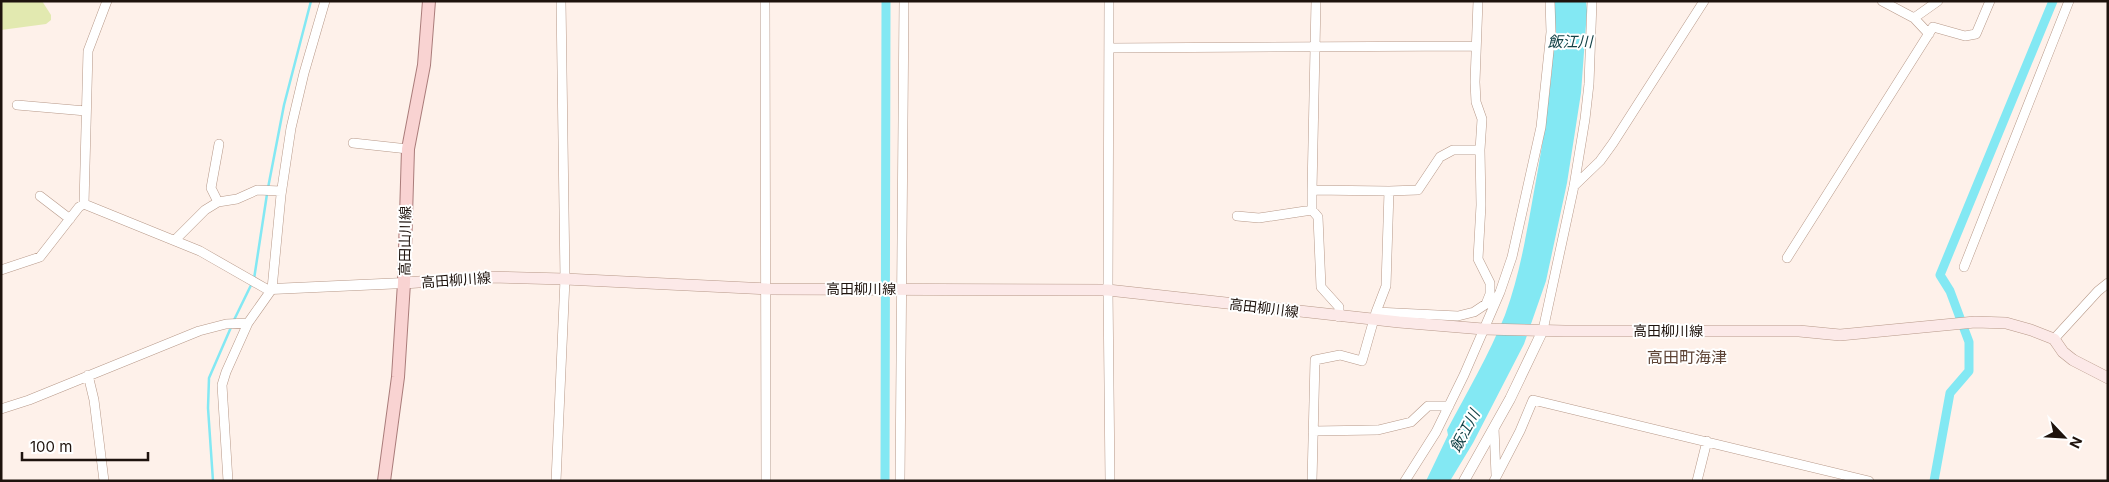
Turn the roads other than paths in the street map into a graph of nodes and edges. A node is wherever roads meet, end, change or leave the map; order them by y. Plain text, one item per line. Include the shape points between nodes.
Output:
1 (106, 1) edge
2 (325, 1) edge
3 (429, 1) edge
4 (561, 1) edge
5 (765, 1) edge
6 (904, 1) edge
7 (1109, 1) edge
8 (1316, 1) edge
9 (1478, 1) edge
10 (1550, 1) edge
11 (1592, 1) edge
12 (1704, 1) edge
13 (1882, 1) edge
14 (1938, 1) edge
15 (1990, 1) edge
16 (2069, 1) edge
17 (1914, 18) junction
18 (1929, 34) junction
19 (1476, 46) junction
20 (1109, 48) junction
21 (1315, 48) junction
22 (17, 105) dead end
23 (86, 111) junction
24 (353, 143) dead end
25 (219, 144) dead end
26 (408, 149) junction
27 (1480, 150) junction
28 (1574, 186) junction
29 (1312, 190) junction
30 (1389, 190) junction
31 (281, 191) junction
32 (40, 196) dead end
33 (218, 202) junction
34 (84, 204) junction
35 (1312, 210) junction
36 (1237, 216) dead end
37 (70, 219) junction
38 (175, 240) junction
39 (1787, 258) dead end
40 (1964, 267) dead end
41 (1, 270) edge
42 (565, 279) junction
43 (404, 283) junction
44 (2108, 283) edge
45 (767, 289) junction
46 (899, 289) junction
47 (271, 290) junction
48 (1108, 290) junction
49 (1374, 316) junction
50 (1339, 317) junction
51 (248, 323) junction
52 (1483, 328) junction
53 (1541, 330) junction
54 (2054, 339) junction
55 (88, 375) junction
56 (2108, 378) edge
57 (1449, 406) junction
58 (1, 409) edge
59 (1494, 428) junction
60 (1313, 430) junction
61 (1707, 441) junction
62 (1495, 478) edge
63 (104, 481) edge
64 (228, 481) edge
65 (384, 481) edge
66 (556, 481) edge
67 (766, 481) edge
68 (900, 481) edge
69 (1110, 481) edge
70 (1312, 481) edge
71 (1405, 481) edge
72 (1464, 481) edge
73 (1697, 481) edge
74 (1869, 481) edge

1 - 23 street via 88,51
2 - 31 street via 291,128
3 - 26 main road, 高田山川線 via 424,65
4 - 42 street
5 - 45 street
6 - 46 street
7 - 20 street
8 - 21 street
9 - 19 street
10 - 52 street via 1551,32 1539,136 1512,257
11 - 28 street via 1589,84
12 - 28 street via 1614,143
13 - 17 street
14 - 17 street
15 - 18 street via 1976,34 1966,36 1933,26
16 - 40 street
17 - 18 street
18 - 39 street
19 - 21 street
19 - 27 street via 1476,102 1482,119
20 - 21 street
20 - 48 street
21 - 29 street
22 - 23 street
23 - 34 street
24 - 26 street
25 - 33 street via 211,188
26 - 43 main road, 高田山川線
27 - 30 street via 1453,150 1440,157 1418,190
27 - 49 street via 1478,259 1490,283 1486,304 1474,312 1458,316
28 - 53 street
29 - 30 street
29 - 35 street
30 - 49 street via 1386,286
31 - 33 street via 257,190
31 - 47 street
32 - 37 street
33 - 38 street via 205,210
34 - 37 street
34 - 38 street
35 - 36 street via 1259,218
35 - 50 street via 1318,217 1321,287 1339,307
37 - 41 street via 40,257
38 - 47 street
42 - 43 main road, 高田柳川線 via 491,278
42 - 45 main road, 高田柳川線
42 - 66 street
43 - 47 street
43 - 65 main road, 高田山川線 via 398,377
44 - 54 street
45 - 46 main road, 高田柳川線
45 - 67 street
46 - 48 main road, 高田柳川線
46 - 68 street
47 - 51 street
48 - 50 main road, 高田柳川線
48 - 69 street
49 - 50 main road, 高田柳川線
49 - 52 main road, 高田柳川線
49 - 60 street via 1362,361 1340,355 1315,360
51 - 55 street via 226,324 199,331
51 - 64 street via 222,385
52 - 53 main road, 高田柳川線
52 - 57 street
53 - 54 main road, 高田柳川線 via 1799,331 1840,335 1975,322 2006,324
53 - 59 street
54 - 56 main road, 高田柳川線 via 2072,360
55 - 58 street
55 - 63 street
57 - 60 street via 1428,406 1411,422 1378,430
57 - 71 street
59 - 62 street
59 - 72 street
60 - 70 street
61 - 62 street via 1533,400
61 - 73 street
61 - 74 street

